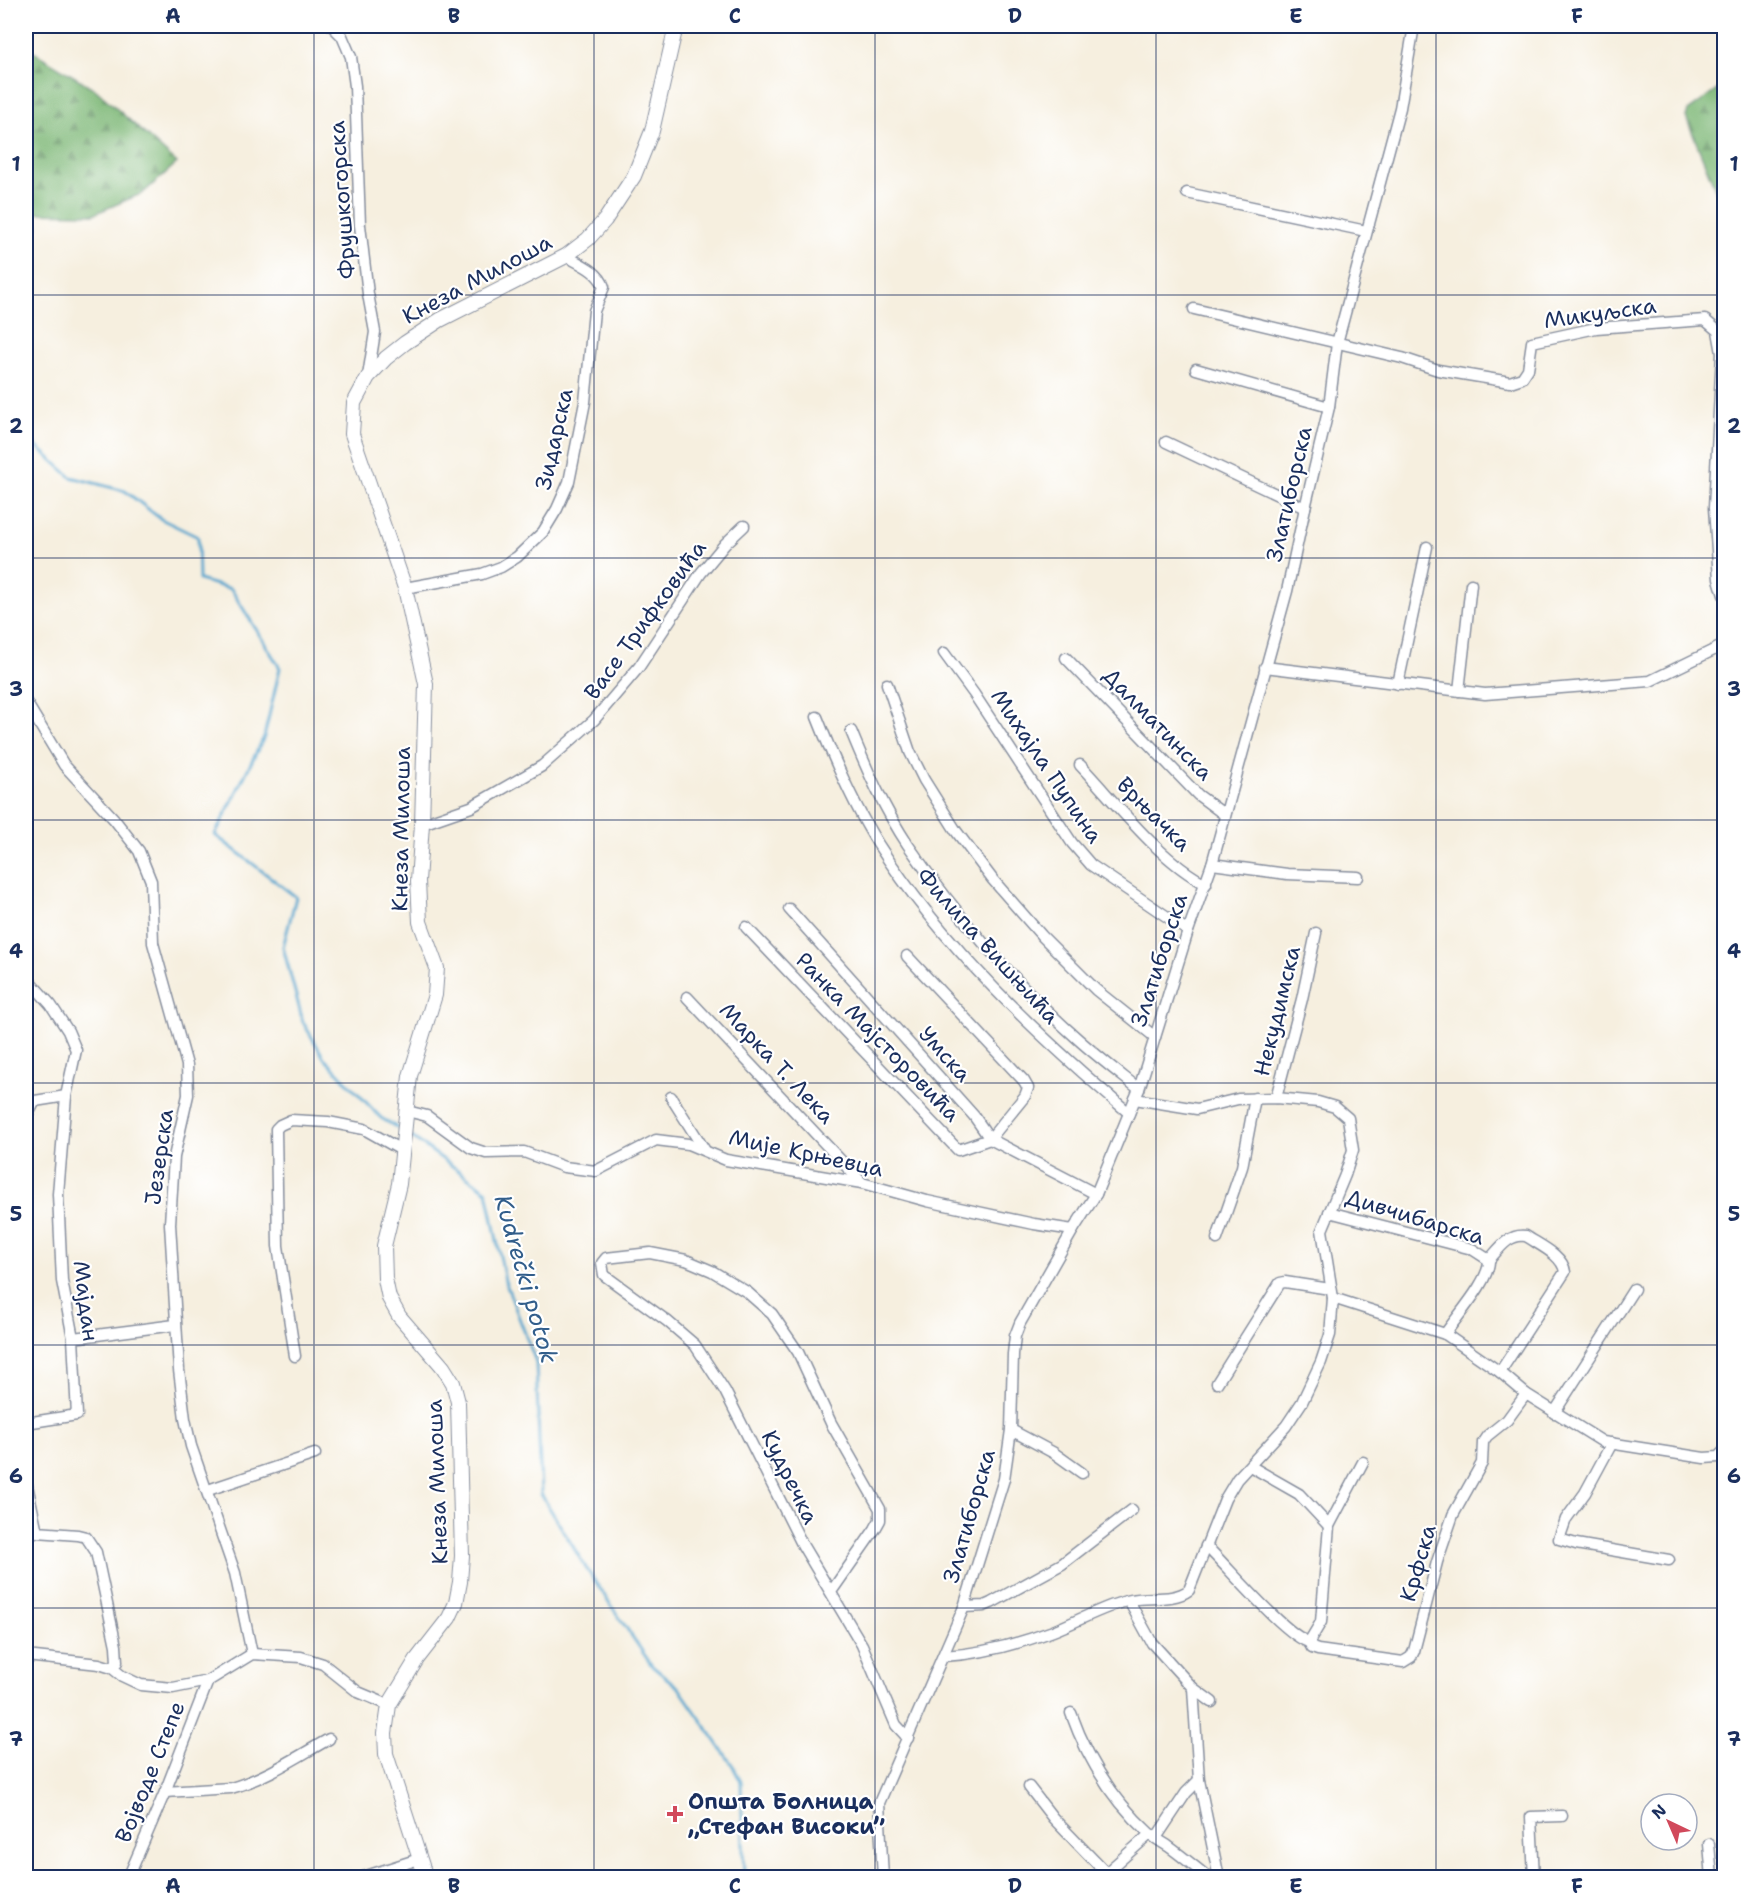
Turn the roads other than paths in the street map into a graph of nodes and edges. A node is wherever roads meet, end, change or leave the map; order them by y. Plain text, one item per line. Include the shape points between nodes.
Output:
1 (332, 26) edge
2 (676, 26) edge
3 (1414, 26) edge
4 (1187, 193) dead end
5 (1366, 231) junction
6 (566, 256) junction
7 (1194, 309) dead end
8 (1337, 343) junction
9 (1196, 369) dead end
10 (368, 377) junction
11 (1329, 407) junction
12 (1166, 442) dead end
13 (1305, 508) junction
14 (744, 526) dead end
15 (1427, 547) dead end
16 (1471, 585) dead end
17 (405, 588) junction
18 (1725, 595) edge
19 (1725, 645) edge
20 (944, 653) dead end
21 (1066, 658) dead end
22 (1265, 667) junction
23 (887, 684) dead end
24 (1398, 684) junction
25 (1459, 691) junction
26 (26, 702) edge
27 (817, 717) dead end
28 (850, 731) dead end
29 (1080, 765) dead end
30 (1225, 815) junction
31 (422, 824) junction
32 (1212, 864) junction
33 (1358, 878) dead end
34 (1206, 884) junction
35 (789, 909) dead end
36 (746, 927) dead end
37 (1188, 931) junction
38 (1316, 933) dead end
39 (907, 956) dead end
40 (26, 977) edge
41 (687, 997) dead end
42 (1155, 1037) junction
43 (1137, 1094) junction
44 (66, 1096) junction
45 (671, 1097) dead end
46 (1255, 1098) junction
47 (1276, 1098) junction
48 (30, 1099) edge
49 (407, 1112) junction
50 (1129, 1113) junction
51 (26, 1118) edge
52 (404, 1139) junction
53 (990, 1139) junction
54 (704, 1149) junction
55 (862, 1183) junction
56 (1096, 1194) junction
57 (1329, 1212) junction
58 (1073, 1230) junction
59 (1218, 1239) dead end
60 (1489, 1260) junction
61 (1634, 1289) dead end
62 (1331, 1293) junction
63 (176, 1325) junction
64 (1445, 1334) junction
65 (72, 1338) junction
66 (295, 1356) dead end
67 (1500, 1372) junction
68 (1217, 1383) dead end
69 (1526, 1394) junction
70 (1554, 1413) junction
71 (26, 1423) edge
72 (1011, 1430) junction
73 (1612, 1443) junction
74 (1725, 1450) edge
75 (315, 1454) dead end
76 (1363, 1462) dead end
77 (1250, 1466) junction
78 (1082, 1473) dead end
79 (26, 1480) edge
80 (208, 1490) junction
81 (1132, 1510) dead end
82 (1329, 1526) junction
83 (31, 1531) edge
84 (1206, 1545) junction
85 (1669, 1560) dead end
86 (831, 1592) junction
87 (1129, 1601) junction
88 (964, 1607) junction
89 (1309, 1642) junction
90 (252, 1654) junction
91 (26, 1656) edge
92 (944, 1656) junction
93 (112, 1668) junction
94 (208, 1681) junction
95 (1193, 1688) junction
96 (1212, 1702) dead end
97 (389, 1705) junction
98 (1071, 1713) dead end
99 (908, 1738) junction
100 (329, 1739) dead end
101 (1199, 1780) junction
102 (1029, 1787) dead end
103 (165, 1792) junction
104 (1562, 1816) dead end
105 (1153, 1836) junction
106 (1709, 1844) dead end
107 (419, 1859) junction
108 (128, 1878) edge
109 (360, 1878) edge
110 (426, 1878) edge
111 (883, 1878) edge
112 (1209, 1878) edge
113 (1219, 1878) edge
114 (1534, 1878) edge
115 (1712, 1878) edge

1 - 10 street, Фрушкогорска via 342,36 351,57 355,86 360,225 375,332
2 - 6 street, Кнеза Милоша via 652,131 634,176 605,220
3 - 5 street, Златиборска via 1400,108
4 - 5 street
5 - 8 street, Златиборска
6 - 10 street, Кнеза Милоша via 440,320 405,342
6 - 17 street, Зидарска via 597,274 604,287 594,311 585,402 568,482 557,508 536,538 501,567
7 - 8 street
8 - 11 street, Златиборска
8 - 18 street, Микуљска via 1438,370 1510,382 1522,378 1528,369 1532,342 1596,328 1705,320 1718,331 1722,353 1714,508 1719,579
9 - 11 street
10 - 17 street, Кнеза Милоша via 354,403 352,434
11 - 13 street, Златиборска
12 - 13 street
13 - 22 street, Златиборска
14 - 31 street, Васе Трифковића via 701,573 639,668 594,720 542,766 471,807
15 - 24 street
16 - 25 street
17 - 31 street, Кнеза Милоша via 426,684
19 - 25 street via 1650,681 1485,694
20 - 37 street, Михајла Пупина via 1072,843 1091,865
21 - 30 street, Далматинска via 1198,795
22 - 24 street
22 - 30 street, Златиборска
23 - 42 street via 924,780 993,880 1096,990
24 - 25 street
26 - 63 street, Језерска via 64,765 139,851 151,881 153,943 187,1065 188,1095 174,1157 170,1224
27 - 50 street, Филипа Вишњића via 857,806 913,895 1028,1022
28 - 43 street via 907,844 952,904 1032,996
29 - 34 street, Врњачка via 1172,861
30 - 32 street, Златиборска
31 - 49 street, Кнеза Милоша via 420,922 437,968 437,985 410,1076
32 - 33 street
32 - 34 street, Златиборска
34 - 37 street, Златиборска
35 - 53 street, Умска via 974,1116
36 - 53 street, Ранка Мајсторовића via 958,1150
37 - 42 street, Златиборска
38 - 47 street, Некудимска
39 - 53 street via 1028,1088
40 - 44 street, Мајдан via 51,1005 76,1050
41 - 55 street, Марка Т. Лека
42 - 43 street, Златиборска
43 - 46 street via 1197,1109
43 - 50 street, Златиборска
44 - 48 street
44 - 65 street, Мајдан via 58,1194 62,1281
45 - 54 street
46 - 47 street
46 - 59 street via 1242,1167
47 - 57 street via 1318,1102 1335,1107 1348,1118 1353,1150
48 - 51 street
49 - 52 street, Кнеза Милоша
49 - 54 street, Мије Крњевца via 427,1116 471,1148 486,1153 524,1152 564,1167 596,1171 656,1140
50 - 56 street, Златиборска
52 - 66 street via 328,1122 291,1120 276,1129 278,1246
52 - 97 street, Кнеза Милоша via 399,1184 384,1246 385,1279 399,1316 442,1367 456,1392 462,1556 456,1603 449,1618 417,1659
53 - 56 street, Умска
54 - 55 street, Мије Крњевца via 726,1160
55 - 58 street, Мије Крњевца via 927,1201
56 - 58 street, Златиборска
57 - 60 street, Дивчибарска via 1472,1250
57 - 62 street via 1322,1230
58 - 72 street, Златиборска via 1015,1336
60 - 64 street via 1478,1289
60 - 67 street via 1517,1235 1560,1259 1565,1272
61 - 70 street
62 - 64 street
62 - 68 street via 1280,1283
62 - 77 street via 1330,1335 1321,1362 1286,1426
63 - 65 street
63 - 80 street, Језерска via 185,1419
64 - 67 street
65 - 71 street, Мајдан via 77,1415
67 - 69 street
69 - 70 street
69 - 89 street, Крфска via 1484,1442 1482,1463 1453,1515 1410,1657 1403,1662 1318,1650
70 - 73 street
72 - 78 street
72 - 88 street, Златиборска via 1004,1479
73 - 74 street via 1704,1458 1718,1457
73 - 85 street via 1566,1519 1559,1539
75 - 80 street
76 - 82 street
77 - 82 street via 1299,1494
77 - 84 street via 1225,1499
79 - 83 street
80 - 90 street, Језерска via 235,1573
81 - 88 street via 1062,1564 991,1604
82 - 89 street via 1321,1622
83 - 93 street via 78,1535 87,1537 92,1544 116,1646 117,1662
84 - 87 street via 1189,1590 1182,1596
84 - 89 street, Крфска via 1281,1623
86 - 86 street, Кудречка via 880,1520 880,1509 831,1423 798,1352 772,1314 747,1292 712,1271 686,1260 650,1253 606,1258 602,1263 604,1275 694,1345 725,1391 803,1546
86 - 99 street, Кудречка via 862,1645 896,1725
87 - 92 street via 1007,1646 970,1655
87 - 95 street via 1152,1643
88 - 92 street, Златиборска
90 - 94 street
90 - 97 street via 301,1657 323,1664 358,1692
91 - 93 street
92 - 99 street, Златиборска
93 - 94 street via 141,1685 173,1688
94 - 103 street, Војводе Степе
95 - 96 street
95 - 101 street
97 - 107 street, Кнеза Милоша via 386,1755
98 - 105 street via 1103,1779
99 - 111 street, Златиборска via 879,1803
100 - 103 street via 241,1786
101 - 105 street
101 - 113 street
102 - 105 street via 1106,1873
103 - 108 street, Војводе Степе
104 - 114 street via 1531,1817
105 - 112 street
106 - 115 street
107 - 109 street
107 - 110 street, Кнеза Милоша

